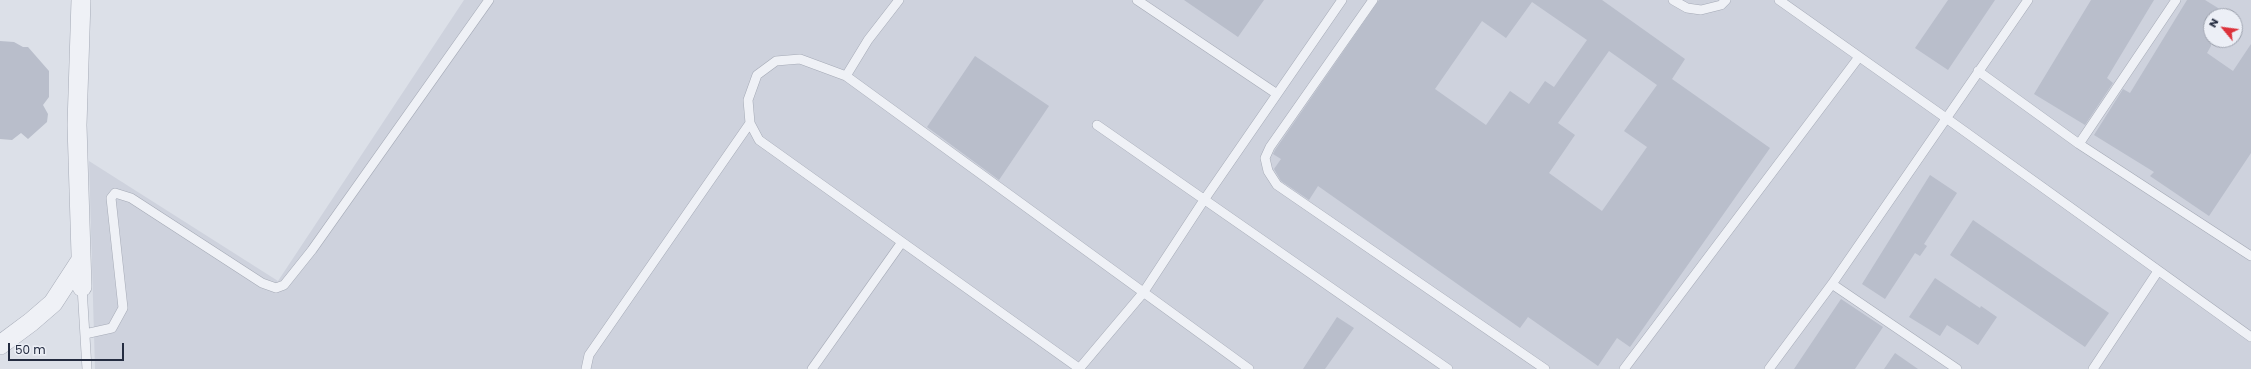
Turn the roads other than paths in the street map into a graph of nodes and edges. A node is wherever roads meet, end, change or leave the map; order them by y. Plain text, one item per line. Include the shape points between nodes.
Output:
1 (81, 0) edge
2 (489, 0) edge
3 (899, 0) edge
4 (1137, 0) edge
5 (1342, 0) edge
6 (1373, 0) edge
7 (1673, 0) edge
8 (1726, 0) edge
9 (1778, 0) edge
10 (2028, 0) edge
11 (2176, 0) edge
12 (1859, 57) junction
13 (1978, 71) junction
14 (846, 76) junction
15 (1277, 94) junction
16 (1946, 118) junction
17 (750, 123) junction
18 (1097, 126) dead end
19 (2078, 144) junction
20 (1204, 200) junction
21 (902, 242) junction
22 (2251, 256) edge
23 (81, 260) junction
24 (2158, 271) junction
25 (1832, 284) junction
26 (82, 287) joint
27 (1143, 293) junction
28 (84, 334) junction
29 (2251, 338) edge
30 (0, 345) edge
31 (87, 369) edge
32 (586, 369) edge
33 (812, 369) edge
34 (1080, 369) edge
35 (1249, 369) edge
36 (1448, 369) edge
37 (1545, 369) edge
38 (1624, 369) edge
39 (1769, 369) edge
40 (1957, 369) edge
41 (2093, 369) edge

1 - 23 street via 78,125
2 - 28 lane via 312,250 284,285 276,288 262,283 131,198 116,193 111,198 123,308 112,328
3 - 14 lane via 868,40
4 - 15 lane
5 - 15 lane
6 - 37 lane via 1270,147 1265,158 1268,171 1277,185
7 - 8 lane via 1687,8 1701,10 1721,5
9 - 12 lane
10 - 13 lane
11 - 19 lane
12 - 16 lane
12 - 38 lane
13 - 16 lane
13 - 19 lane
14 - 17 lane via 800,59 776,61 757,76 748,100
14 - 27 lane
15 - 20 lane
16 - 24 lane
16 - 25 lane
17 - 21 lane via 759,140
17 - 32 lane via 589,356
18 - 20 lane
19 - 22 lane
20 - 27 lane
20 - 36 lane
21 - 33 lane
21 - 34 lane
23 - 26 street
23 - 30 street via 52,303
24 - 29 lane
24 - 41 lane
25 - 39 lane
25 - 40 lane
26 - 28 lane
27 - 34 lane
27 - 35 lane
28 - 31 lane

